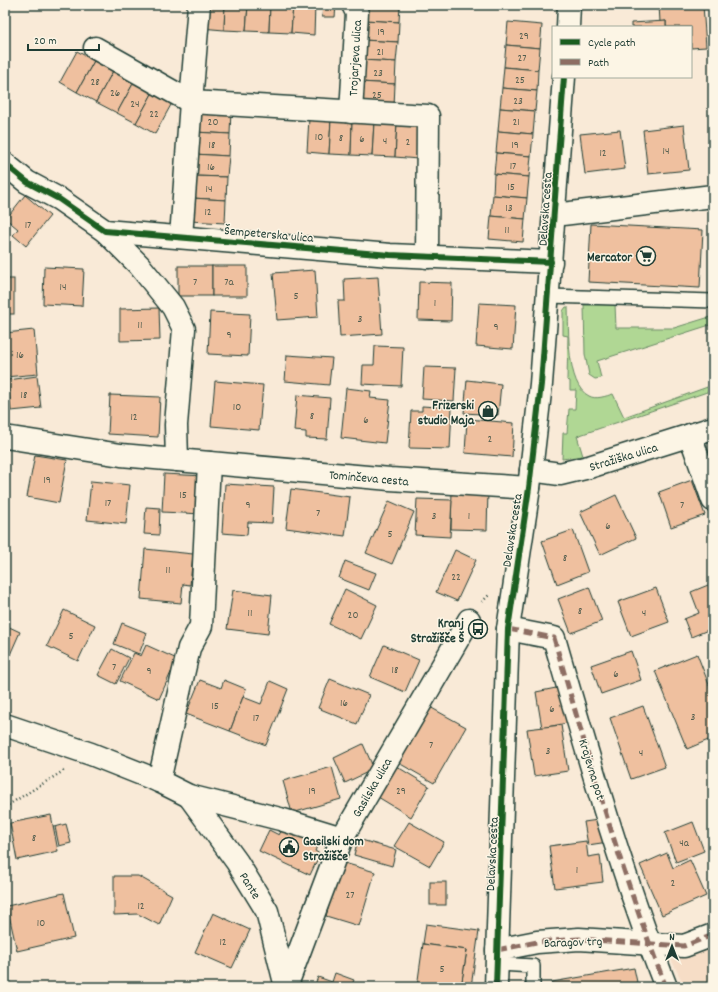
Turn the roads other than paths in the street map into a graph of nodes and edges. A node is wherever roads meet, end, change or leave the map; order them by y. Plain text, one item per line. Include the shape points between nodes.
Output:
1 (199, 5) edge
2 (353, 5) edge
3 (569, 5) edge
4 (568, 26) edge
5 (95, 48) dead end
6 (564, 78) edge
7 (191, 102) junction
8 (351, 112) junction
9 (5, 164) edge
10 (713, 196) edge
11 (554, 215) junction
12 (105, 231) junction
13 (181, 237) junction
14 (427, 257) junction
15 (551, 262) junction
16 (549, 296) junction
17 (713, 301) edge
18 (713, 428) edge
19 (690, 435) junction
20 (5, 437) edge
21 (176, 460) junction
22 (210, 463) junction
23 (530, 479) junction
24 (713, 500) edge
25 (469, 620) dead end
26 (508, 629) junction
27 (5, 725) edge
28 (159, 781) junction
29 (189, 796) junction
30 (342, 838) junction
31 (713, 935) edge
32 (649, 944) junction
33 (497, 957) junction
34 (286, 987) edge
35 (496, 987) edge
36 (532, 987) edge
37 (666, 987) edge

1 - 7 street
2 - 8 street, Trojarjeva ulica via 357,13
3 - 4 street
5 - 7 street
6 - 11 street, Delavska cesta
7 - 8 street
7 - 13 street
8 - 14 street via 428,116
9 - 12 street via 27,182 59,199
10 - 11 street, Delavska cesta
11 - 15 street, Delavska cesta
12 - 13 street, Šempeterska ulica
12 - 21 street via 149,277 173,307 184,329 176,425
13 - 14 street, Šempeterska ulica
14 - 15 street, Šempeterska ulica
15 - 16 street, Delavska cesta
16 - 17 lane
16 - 23 street, Delavska cesta
18 - 19 street, Stražiška ulica
19 - 23 street, Stražiška ulica via 560,474
19 - 24 street
20 - 21 street, Tominčeva cesta via 121,455
21 - 22 street, Tominčeva cesta
22 - 23 street, Tominčeva cesta via 382,478
22 - 28 street via 200,626 188,648
23 - 26 street, Delavska cesta
25 - 30 street, Gasilska ulica
26 - 32 street, Krajevna pot via 554,638 592,770
26 - 33 street, Delavska cesta
27 - 28 street, Pante via 91,754
28 - 29 street, Pante
29 - 30 street, Pante
29 - 34 street, Pante via 237,862 267,911
30 - 34 street, Gasilska ulica
31 - 32 street, Baragov trg via 684,946
32 - 33 street, Baragov trg via 628,940 579,939 537,942
32 - 37 street
33 - 35 street, Delavska cesta
33 - 36 lane via 533,966

